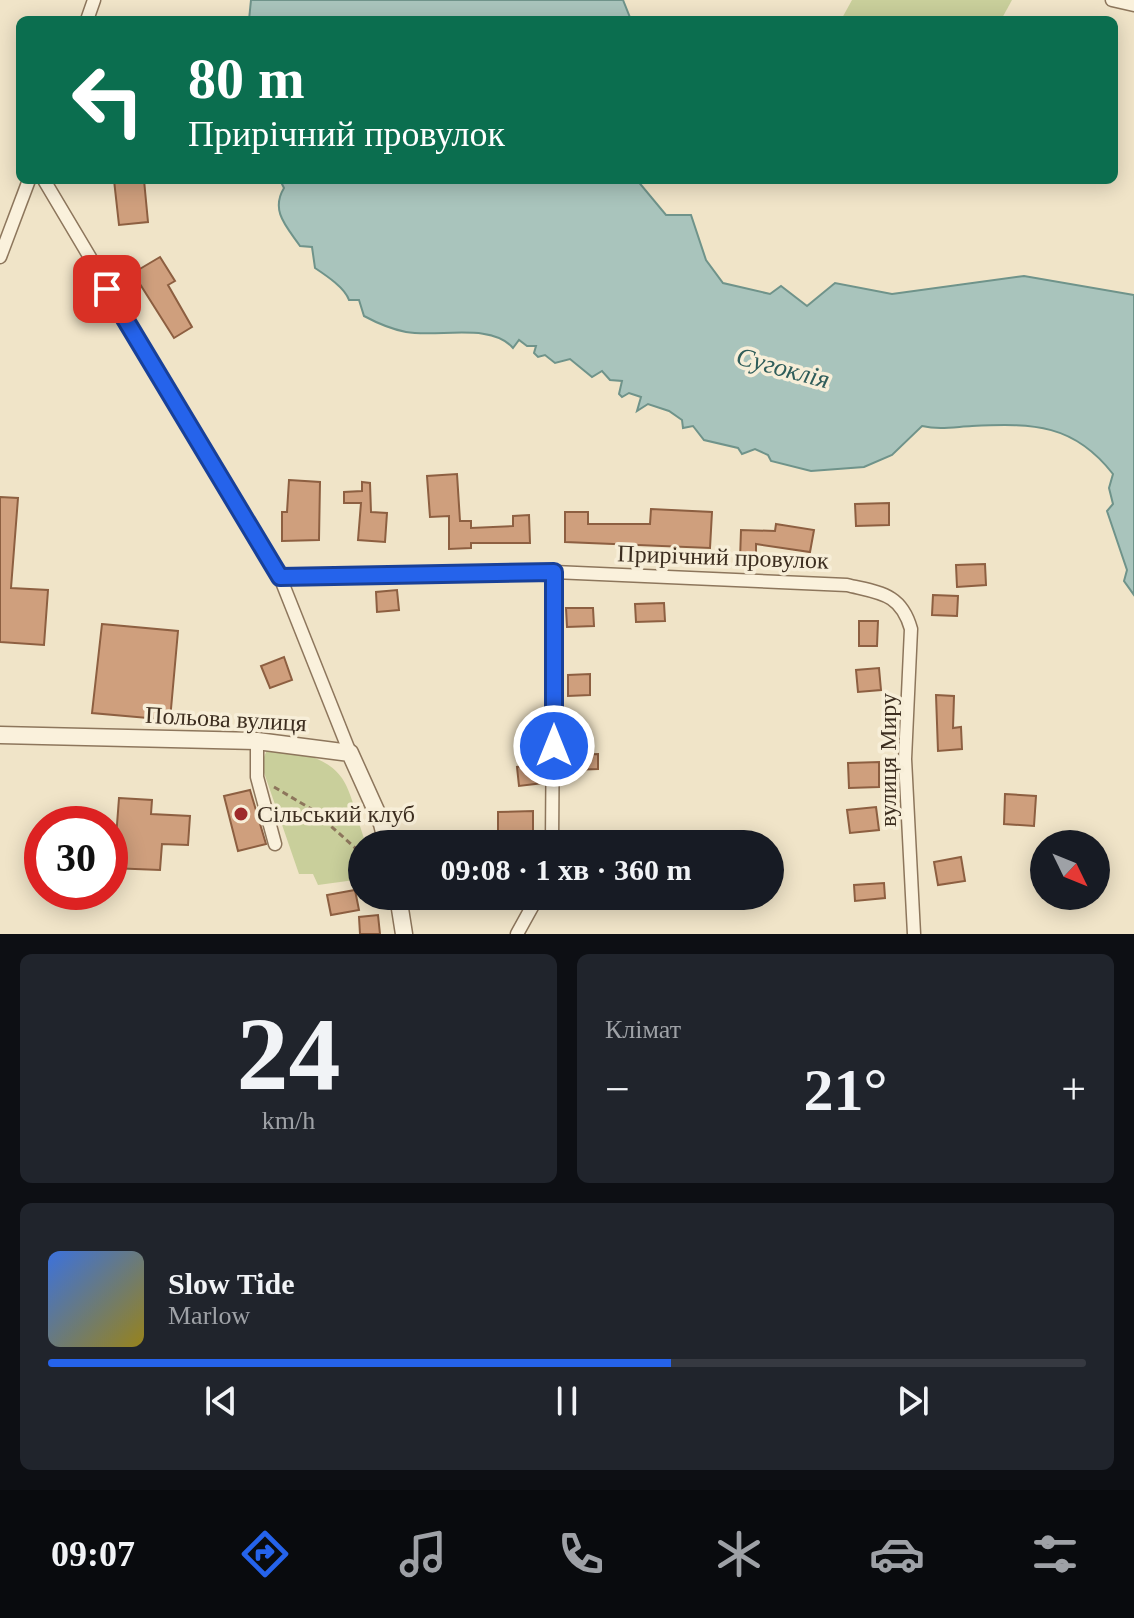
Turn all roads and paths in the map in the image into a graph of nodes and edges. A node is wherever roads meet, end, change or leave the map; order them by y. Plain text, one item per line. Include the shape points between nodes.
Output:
1 (1112, 0) edge
2 (1134, 5) edge
3 (27, 184) edge
4 (46, 184) edge
5 (0, 257) edge
6 (554, 572) junction
7 (280, 577) junction
8 (889, 595) joint
9 (0, 735) edge
10 (257, 741) junction
11 (350, 753) junction
12 (257, 777) junction
13 (384, 830) edge
14 (552, 830) edge
15 (348, 841) edge
16 (275, 844) dead end
17 (400, 910) edge
18 (530, 910) edge
19 (404, 934) edge
20 (517, 934) edge
21 (914, 934) edge

1 - 2 street
3 - 5 street
4 - 7 street
6 - 7 street, Прирічний провулок
6 - 8 street, Прирічний провулок via 847,585
6 - 14 street
7 - 11 street
8 - 21 street, вулиця Миру via 906,611 911,629 905,759
9 - 10 street, Польова вулиця
10 - 11 street, Польова вулиця
10 - 12 street
11 - 13 street
12 - 15 path via 313,810
12 - 16 street
17 - 19 street
18 - 20 street

